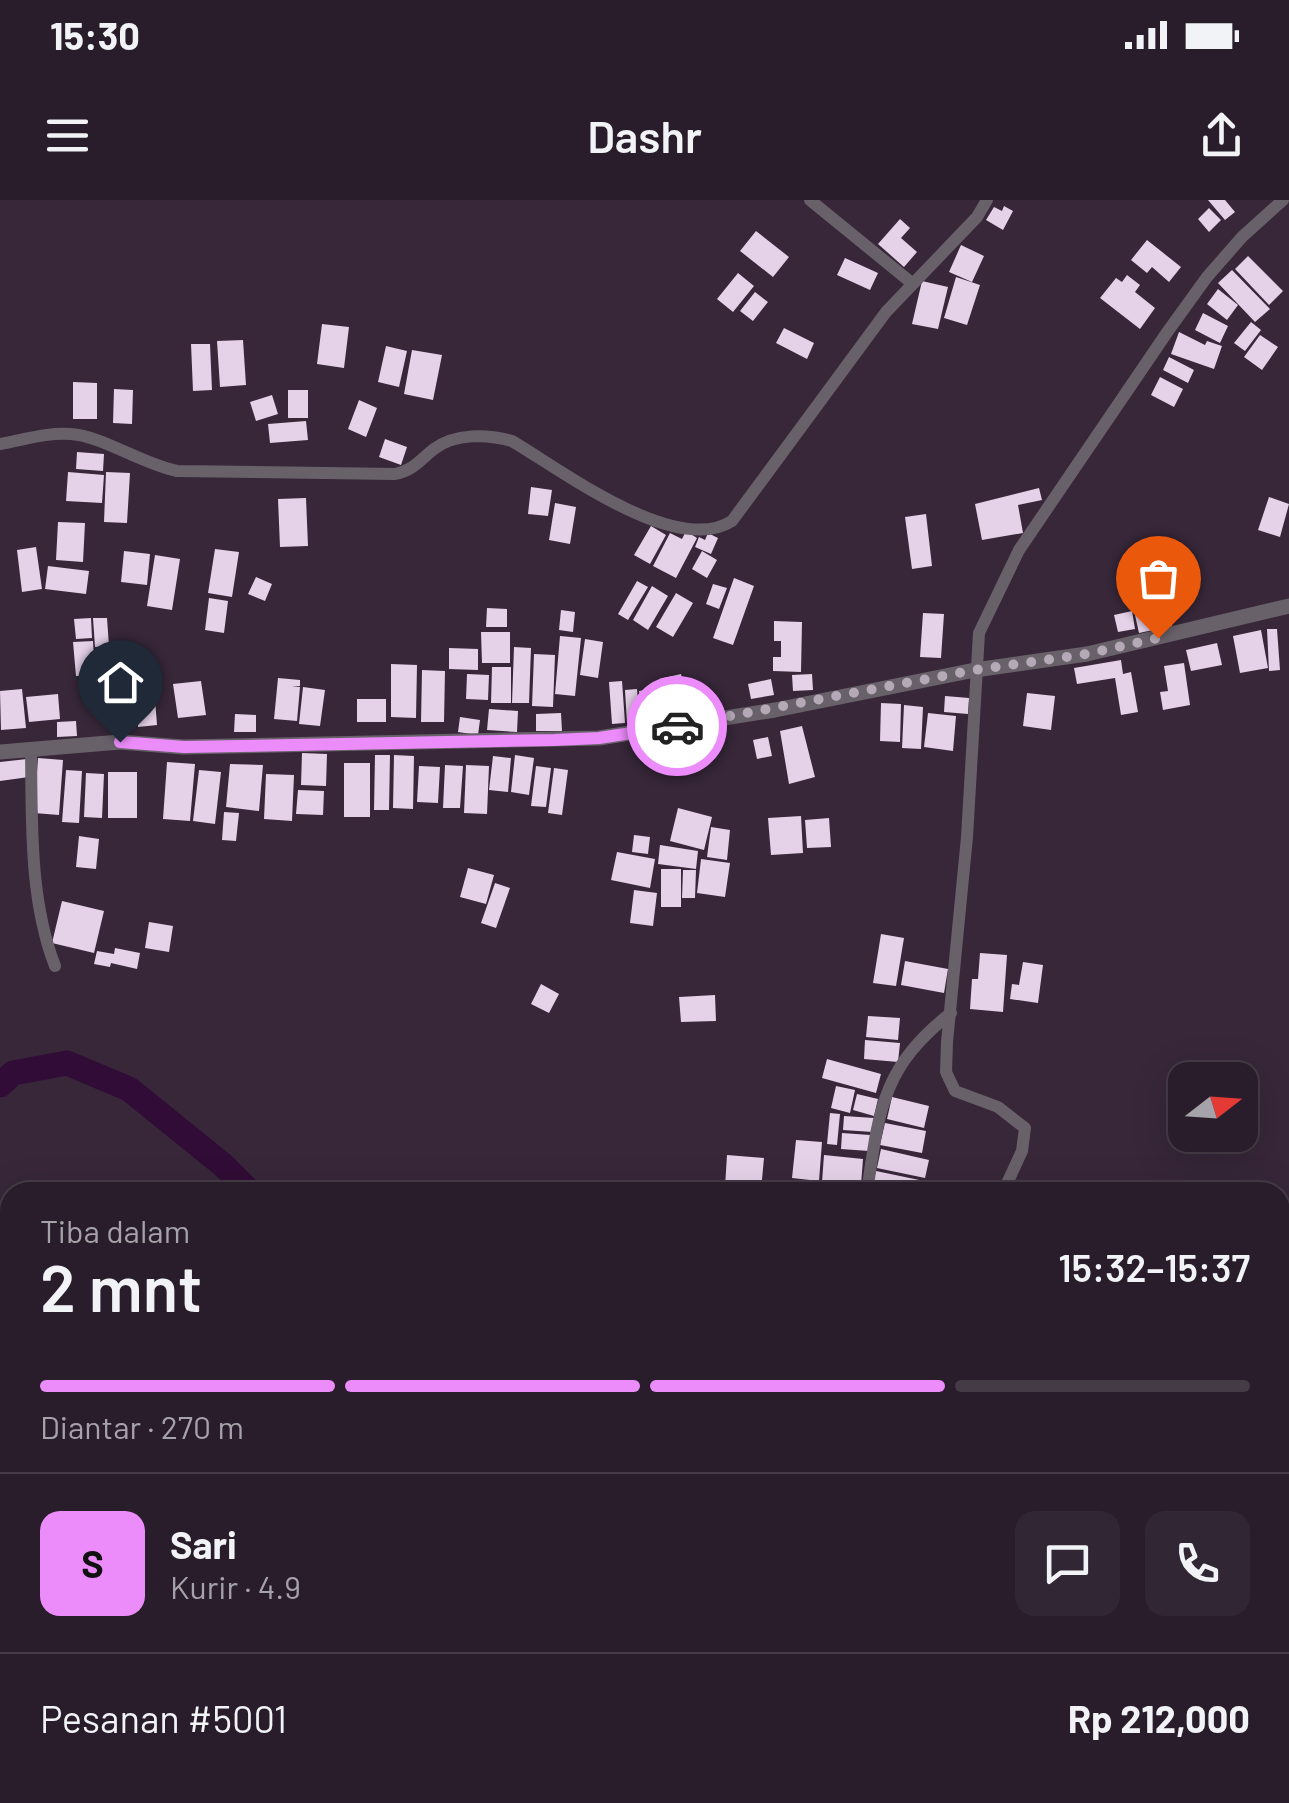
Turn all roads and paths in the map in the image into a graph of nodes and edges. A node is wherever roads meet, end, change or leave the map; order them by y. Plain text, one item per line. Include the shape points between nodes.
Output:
1 (810, 200) edge
2 (987, 200) edge
3 (1283, 200) edge
4 (913, 284) junction
5 (0, 444) edge
6 (1289, 606) edge
7 (975, 670) junction
8 (31, 748) junction
9 (0, 752) edge
10 (55, 966) dead end
11 (952, 1013) junction
12 (869, 1182) edge
13 (1008, 1182) edge

1 - 4 street
2 - 4 street
3 - 7 street via 1206,277 1019,550 979,632
4 - 5 street via 834,378 732,521 711,530 642,516 498,437 455,439 394,474 176,471 68,433
6 - 7 street via 1087,654
7 - 8 street via 599,738
7 - 11 street
8 - 9 street
8 - 10 street via 33,844
11 - 12 street via 926,1033 890,1080
11 - 13 street via 950,1084 1026,1128

